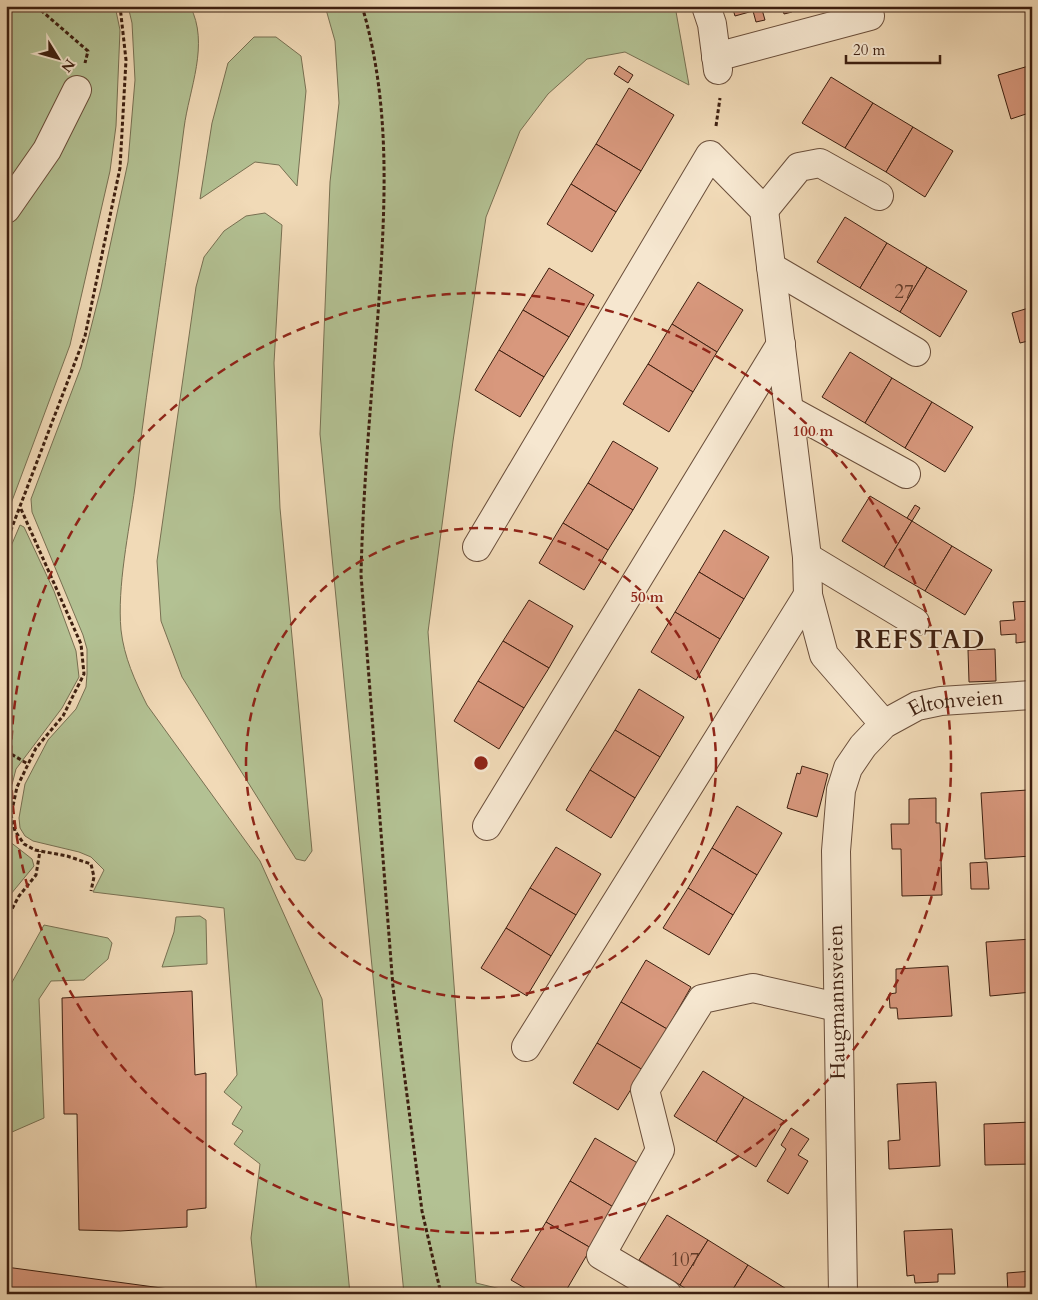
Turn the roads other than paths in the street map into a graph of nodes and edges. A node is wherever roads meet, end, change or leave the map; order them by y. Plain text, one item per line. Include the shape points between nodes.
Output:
1 (706, 6) edge
2 (870, 16) dead end
3 (77, 90) road end
4 (879, 196) dead end
5 (6, 209) edge
6 (764, 210) junction
7 (772, 267) junction
8 (781, 344) junction
9 (916, 352) dead end
10 (789, 410) junction
11 (906, 474) dead end
12 (477, 547) dead end
13 (807, 557) junction
14 (808, 595) junction
15 (915, 622) dead end
16 (1032, 695) edge
17 (884, 724) junction
18 (487, 826) dead end
19 (837, 1007) junction
20 (526, 1047) dead end
21 (667, 1294) edge
22 (843, 1294) edge

1 - 2 street via 717,63
3 - 5 street via 47,150
4 - 6 street via 820,163 798,166
6 - 7 street
6 - 12 street via 710,155
7 - 8 street
7 - 9 street
8 - 10 street
8 - 18 street
10 - 11 street
10 - 13 street
13 - 14 street
13 - 15 street
14 - 17 street via 824,654
14 - 20 street
16 - 17 street, Eltonveien via 941,701 917,706
17 - 19 street, Haugmannsveien via 848,768 841,790 836,850
19 - 21 street via 753,988 702,999 645,1090 660,1150 601,1255
19 - 22 street, Haugmannsveien

